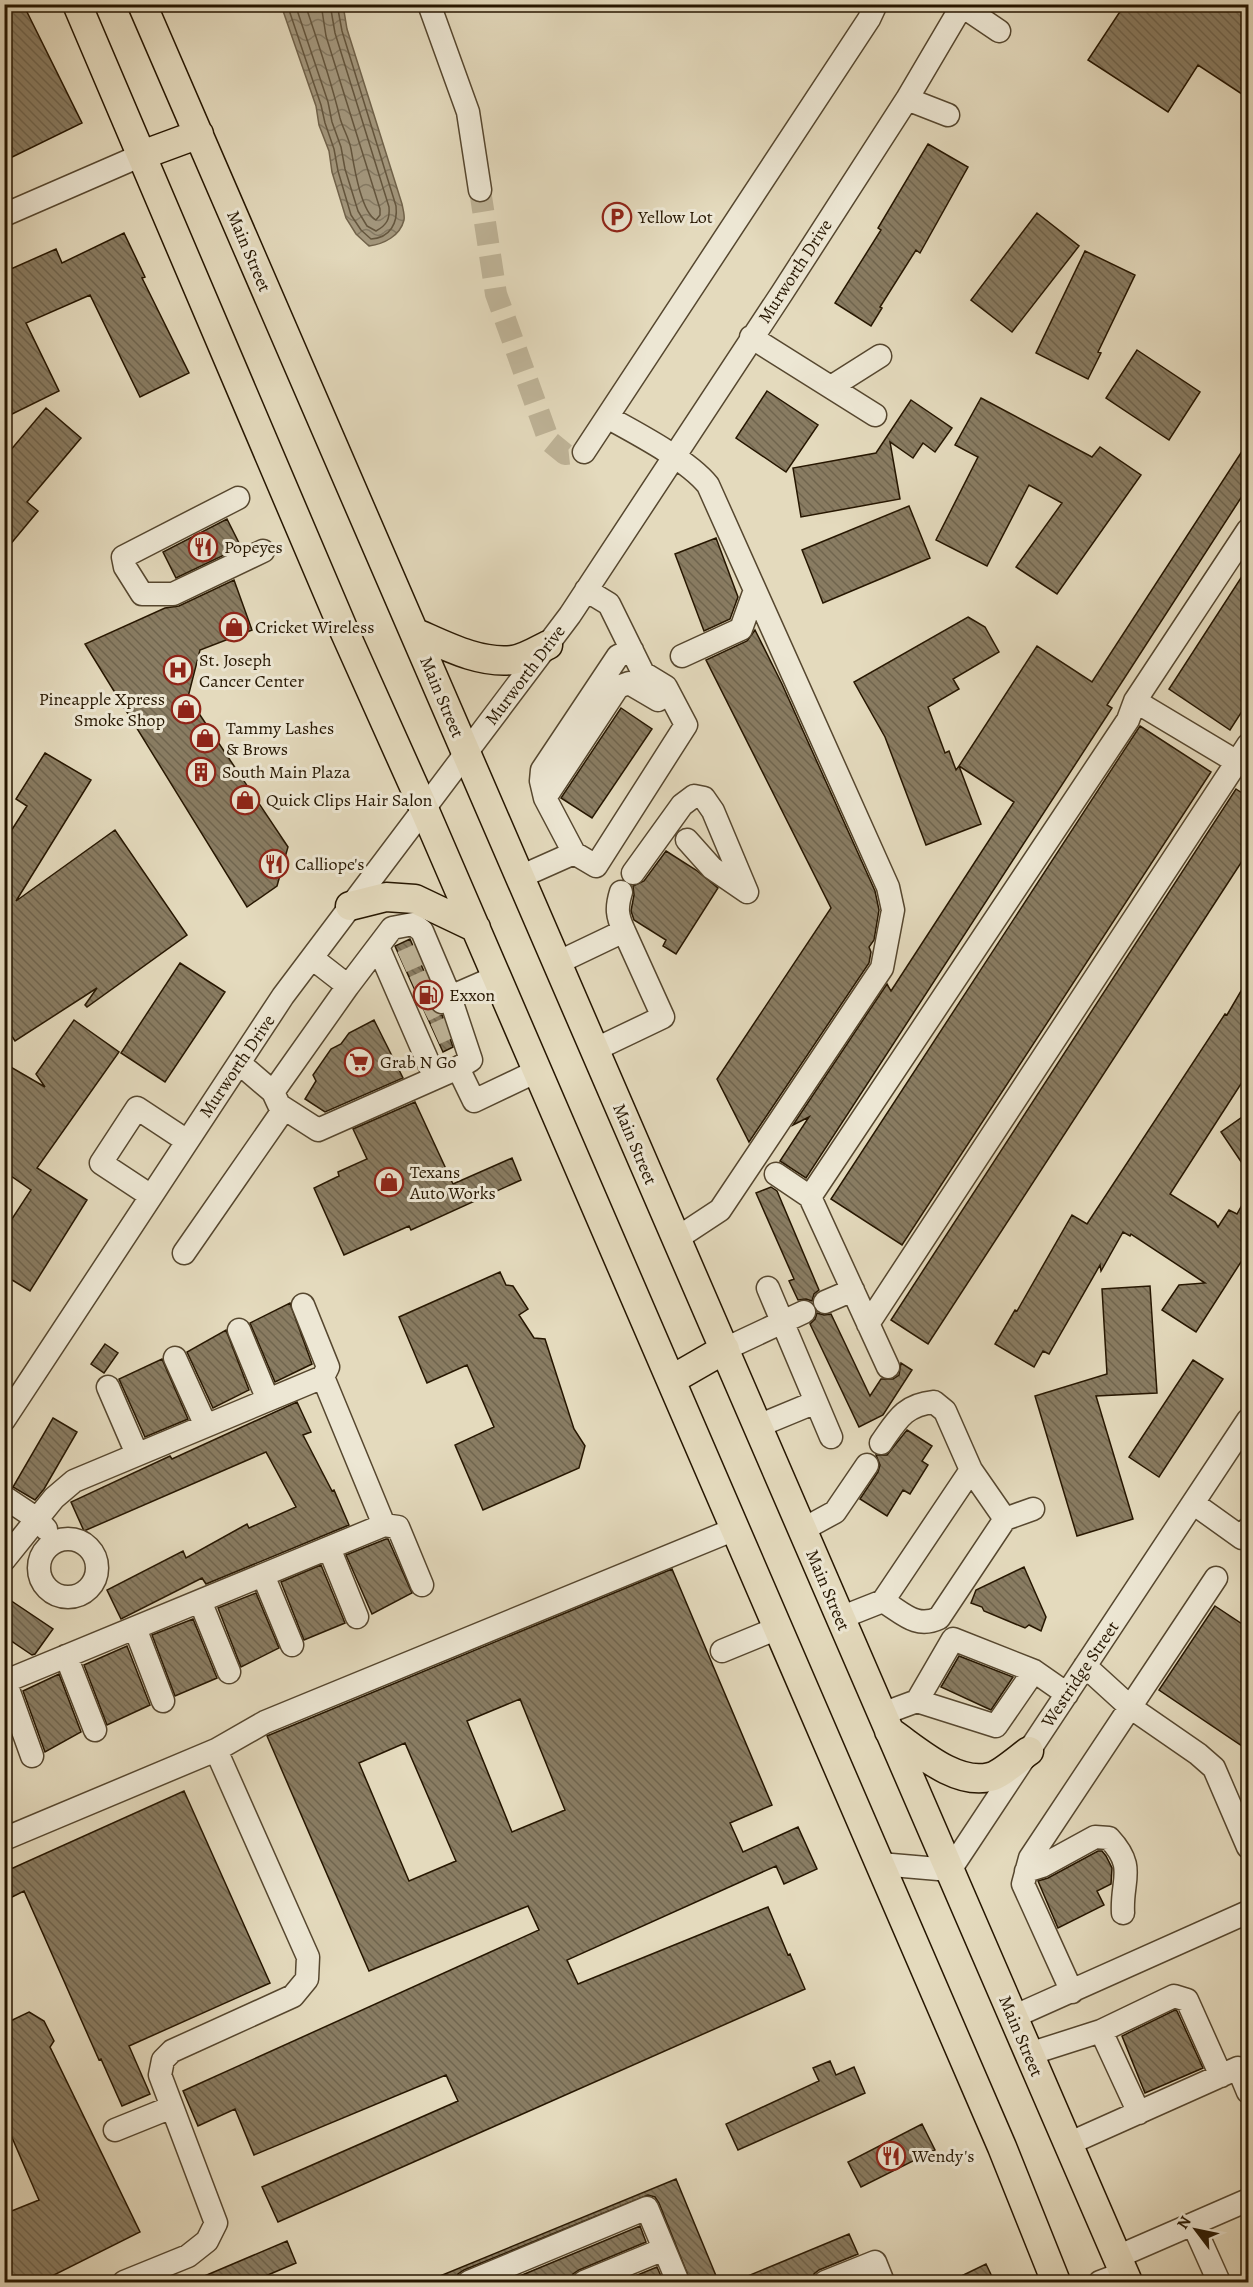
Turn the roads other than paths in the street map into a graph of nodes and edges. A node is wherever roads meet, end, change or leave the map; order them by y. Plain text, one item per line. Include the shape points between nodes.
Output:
1 (77, 4) edge
2 (142, 4) edge
3 (429, 4) edge
4 (876, 4) edge
5 (962, 5) edge
6 (999, 31) dead end
7 (907, 99) junction
8 (948, 115) dead end
9 (199, 135) junction
10 (142, 155) junction
11 (480, 190) tunnel mouth
12 (4, 215) edge
13 (751, 337) junction
14 (880, 356) dead end
15 (831, 387) junction
16 (874, 415) dead end
17 (607, 417) junction
18 (584, 452) dead end
19 (674, 457) junction
20 (238, 498) dead end
21 (1248, 530) edge
22 (263, 551) dead end
23 (586, 590) junction
24 (754, 590) junction
25 (414, 632) junction
26 (548, 645) junction
27 (632, 650) junction
28 (682, 656) dead end
29 (1135, 701) junction
30 (681, 716) junction
31 (466, 752) junction
32 (1243, 754) edge
33 (545, 798) junction
34 (425, 810) junction
35 (687, 840) dead end
36 (574, 853) junction
37 (633, 873) dead end
38 (520, 877) junction
39 (621, 892) dead end
40 (350, 906) junction
41 (476, 928) junction
42 (624, 931) junction
43 (378, 947) junction
44 (312, 958) junction
45 (410, 958) junction
46 (557, 963) junction
47 (496, 977) junction
48 (421, 984) junction
49 (348, 986) junction
50 (431, 1007) junction
51 (442, 1031) junction
52 (594, 1050) junction
53 (239, 1063) junction
54 (458, 1068) junction
55 (537, 1071) junction
56 (435, 1078) junction
57 (278, 1100) junction
58 (187, 1141) junction
59 (776, 1174) dead end
60 (151, 1196) junction
61 (810, 1197) junction
62 (676, 1239) junction
63 (183, 1253) dead end
64 (768, 1288) dead end
65 (853, 1290) junction
66 (825, 1302) dead end
67 (303, 1305) dead end
68 (804, 1312) dead end
69 (782, 1322) junction
70 (868, 1323) junction
71 (239, 1330) dead end
72 (725, 1348) junction
73 (176, 1359) dead end
74 (888, 1367) dead end
75 (324, 1377) junction
76 (671, 1380) junction
77 (108, 1387) dead end
78 (268, 1400) junction
79 (816, 1402) junction
80 (4, 1420) edge
81 (1248, 1420) edge
82 (206, 1426) junction
83 (758, 1426) junction
84 (831, 1437) dead end
85 (881, 1443) dead end
86 (137, 1454) junction
87 (867, 1465) dead end
88 (971, 1470) junction
89 (4, 1497) edge
90 (1193, 1503) junction
91 (1034, 1509) dead end
92 (37, 1519) junction
93 (1005, 1519) junction
94 (384, 1525) junction
95 (735, 1529) junction
96 (1248, 1529) edge
97 (802, 1530) junction
98 (57, 1540) junction
99 (9, 1546) edge
100 (329, 1548) junction
101 (41, 1558) junction
102 (264, 1575) junction
103 (1216, 1578) dead end
104 (422, 1585) dead end
105 (200, 1601) junction
106 (884, 1601) junction
107 (357, 1617) dead end
108 (840, 1618) junction
109 (135, 1628) junction
110 (778, 1628) junction
111 (292, 1645) dead end
112 (722, 1651) dead end
113 (66, 1656) junction
114 (1085, 1666) junction
115 (1034, 1671) junction
116 (229, 1672) dead end
117 (5, 1680) edge
118 (1066, 1694) junction
119 (163, 1701) dead end
120 (917, 1701) junction
121 (1130, 1707) junction
122 (886, 1722) junction
123 (95, 1730) dead end
124 (216, 1750) junction
125 (1029, 1751) junction
126 (32, 1756) dead end
127 (4, 1839) edge
128 (1248, 1847) edge
129 (880, 1864) junction
130 (950, 1870) junction
131 (1026, 1871) junction
132 (1248, 1912) edge
133 (1123, 1913) dead end
134 (1072, 1992) junction
135 (1013, 2017) junction
136 (1101, 2031) junction
137 (1029, 2054) junction
138 (1221, 2076) junction
139 (1248, 2092) edge
140 (172, 2108) junction
141 (1138, 2113) junction
142 (115, 2130) dead end
143 (1068, 2144) junction
144 (1248, 2200) edge
145 (1194, 2224) junction
146 (664, 2249) junction
147 (879, 2272) edge
148 (1117, 2274) edge
149 (124, 2283) edge
150 (469, 2283) edge
151 (584, 2283) edge
152 (678, 2283) edge
153 (825, 2283) edge
154 (1056, 2283) edge
155 (1219, 2283) edge

1 - 10 main road
2 - 9 main road, Main Street
3 - 11 street via 468,112
4 - 17 street
5 - 6 street
5 - 7 street, Murworth Drive
7 - 8 street
7 - 13 street, Murworth Drive
9 - 10 main road
9 - 25 main road, Main Street
10 - 12 street
10 - 34 main road via 342,626
13 - 15 street
13 - 19 street, Murworth Drive
14 - 15 street
15 - 16 street
17 - 18 street
17 - 19 street
19 - 23 street, Murworth Drive
19 - 24 street via 708,484
20 - 22 street via 123,557 125,567 142,594 173,594
21 - 29 street
23 - 26 street, Murworth Drive
23 - 27 street via 609,604
24 - 28 street via 741,629
24 - 62 street via 888,887 892,910 882,968 876,978 720,1210
25 - 26 main road via 490,659 515,660
25 - 31 main road, Main Street
26 - 31 street, Murworth Drive
27 - 30 street via 643,673 666,687
27 - 33 street via 618,656 542,770
29 - 32 street
29 - 61 street via 1128,720
30 - 33 street via 637,686 629,683 618,687
30 - 36 street via 686,724 596,866
31 - 34 street, Murworth Drive
31 - 38 main road, Main Street
32 - 70 street
33 - 36 street
34 - 40 street, Murworth Drive
34 - 41 main road
35 - 37 street via 712,868 747,892 713,811 704,798 694,796 682,805
36 - 38 street
38 - 46 main road, Main Street
39 - 42 street via 616,907
40 - 41 main road via 386,897 415,899
40 - 44 street, Murworth Drive
41 - 47 main road
42 - 46 street
42 - 52 street via 663,1017
43 - 45 street
43 - 45 street via 392,928 413,924 422,931
43 - 49 street
44 - 49 street
44 - 53 street, Murworth Drive
45 - 48 street
45 - 48 street
46 - 52 main road, Main Street
47 - 50 street
47 - 55 main road
48 - 50 street
48 - 50 street
49 - 57 street
50 - 51 street
50 - 51 street
51 - 54 street via 471,1060
51 - 56 street
52 - 62 main road, Main Street
53 - 57 street
53 - 58 street, Murworth Drive
54 - 55 street via 474,1101
54 - 56 street
55 - 76 main road
56 - 57 street via 318,1131
57 - 63 street
58 - 60 street, Murworth Drive
58 - 60 street via 137,1108 101,1163
59 - 61 street
60 - 80 street, Murworth Drive
61 - 65 street
62 - 72 main road, Main Street
64 - 69 street
65 - 66 street
65 - 70 street
67 - 75 street via 328,1367
68 - 69 street
69 - 72 street
69 - 79 street
70 - 74 street
71 - 78 street
72 - 76 main road
72 - 83 main road, Main Street
73 - 82 street
75 - 78 street
75 - 94 street
76 - 95 main road
77 - 86 street
78 - 82 street
79 - 83 street
79 - 84 street
81 - 90 street, Westridge Street
82 - 86 street
83 - 97 main road, Main Street
85 - 88 street via 911,1407 934,1402 945,1411
86 - 92 street via 74,1481
87 - 97 street via 835,1512
88 - 93 street
88 - 106 street
89 - 92 street
90 - 96 street via 1242,1538
90 - 114 street, Westridge Street
91 - 93 street
92 - 98 street
92 - 99 street
93 - 106 street via 939,1618 919,1623
94 - 100 street
94 - 104 street via 398,1527
95 - 110 main road
95 - 124 street via 265,1722
97 - 108 main road, Main Street
98 - 101 street via 44,1550
98 - 101 street via 77,1539 93,1551 98,1570 90,1588 72,1597 52,1593 40,1577
99 - 101 street
100 - 102 street
100 - 107 street
102 - 105 street
102 - 111 street
103 - 121 street
105 - 109 street
105 - 116 street
106 - 108 street
108 - 122 main road, Main Street
109 - 113 street
109 - 119 street
110 - 112 street
110 - 129 main road
113 - 117 street
113 - 123 street
114 - 118 street, Westridge Street
114 - 121 street
115 - 118 street
115 - 120 street via 996,1726
115 - 120 street via 953,1639
117 - 126 street
118 - 125 street, Westridge Street
120 - 122 street
121 - 128 street via 1214,1768
121 - 131 street via 1030,1858
122 - 125 main road via 948,1772 969,1777 990,1778
122 - 130 main road, Main Street
124 - 127 street
124 - 140 street via 308,1957 307,1979 293,1996 172,2051 163,2060 160,2075
125 - 130 street, Westridge Street
129 - 130 street
129 - 154 main road
130 - 135 main road, Main Street
131 - 133 street via 1095,1837 1109,1838 1120,1849 1126,1868
131 - 134 street via 1023,1884
132 - 134 street
134 - 135 street
135 - 137 main road, Main Street
136 - 137 street
136 - 138 street via 1174,1996 1187,2000
136 - 141 street
137 - 143 main road, Main Street
138 - 139 street via 1238,2068
138 - 141 street
140 - 142 street
140 - 149 street via 216,2223 207,2241 188,2256
141 - 143 street
143 - 148 main road, Main Street
144 - 145 street
145 - 148 street
145 - 155 street
146 - 150 street via 647,2208
146 - 151 street
146 - 152 street
147 - 153 street

